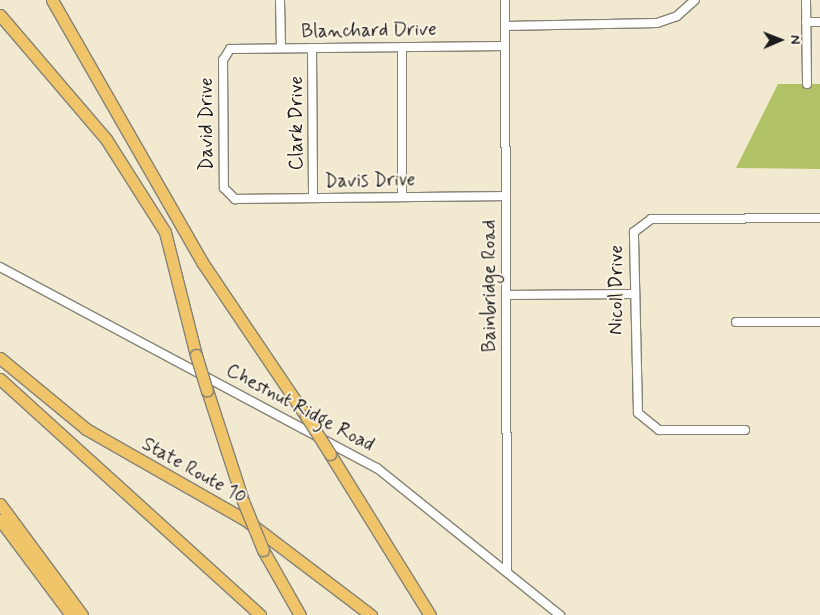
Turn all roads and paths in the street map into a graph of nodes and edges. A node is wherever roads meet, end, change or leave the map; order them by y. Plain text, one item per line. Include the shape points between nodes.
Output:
1 (52, 0) edge
2 (280, 0) edge
3 (505, 0) edge
4 (695, 0) edge
5 (806, 0) edge
6 (0, 15) edge
7 (806, 22) junction
8 (820, 22) edge
9 (505, 26) junction
10 (505, 46) junction
11 (402, 47) junction
12 (234, 48) joint
13 (281, 48) junction
14 (312, 48) junction
15 (807, 84) dead end
16 (506, 196) junction
17 (402, 197) junction
18 (313, 198) junction
19 (235, 199) joint
20 (820, 218) edge
21 (0, 267) edge
22 (633, 294) junction
23 (506, 295) junction
24 (736, 322) dead end
25 (820, 322) edge
26 (0, 358) edge
27 (0, 379) edge
28 (745, 430) dead end
29 (0, 496) edge
30 (0, 504) edge
31 (0, 509) edge
32 (0, 520) edge
33 (22, 530) junction
34 (20, 544) junction
35 (508, 571) junction
36 (71, 615) edge
37 (82, 615) edge
38 (260, 615) edge
39 (300, 615) edge
40 (371, 615) edge
41 (430, 615) edge
42 (560, 615) edge

1 - 41 highway, bridge via 202,262 306,416
2 - 13 street
3 - 9 street, Bainbridge Road
4 - 9 street via 677,16 657,23
5 - 7 street
6 - 39 highway, bridge via 106,138 164,230 196,355 243,501 263,550
7 - 8 street
7 - 15 street
9 - 10 street, Bainbridge Road
10 - 11 street, Blanchard Drive
10 - 16 street, Bainbridge Road
11 - 14 street, Blanchard Drive
11 - 17 street
12 - 13 street, Blanchard Drive
12 - 19 street, David Drive via 223,57 223,129 224,191
13 - 14 street, Blanchard Drive
14 - 18 street, Clark Drive
16 - 17 street, Davis Drive
16 - 23 street, Bainbridge Road
17 - 18 street, Davis Drive
18 - 19 street, Davis Drive
20 - 22 street, Nicoll Drive via 646,220 638,225 633,238
21 - 35 street, Chestnut Ridge Road via 377,468
22 - 23 street
22 - 28 street, Nicoll Drive via 635,405 644,422 667,431
23 - 35 street, Bainbridge Road
24 - 25 street
26 - 40 highway, State Route 10 via 86,429 247,521
27 - 38 highway
29 - 33 highway
30 - 33 highway
31 - 34 highway
32 - 34 highway
33 - 37 highway
34 - 36 highway
35 - 42 street, Chestnut Ridge Road

